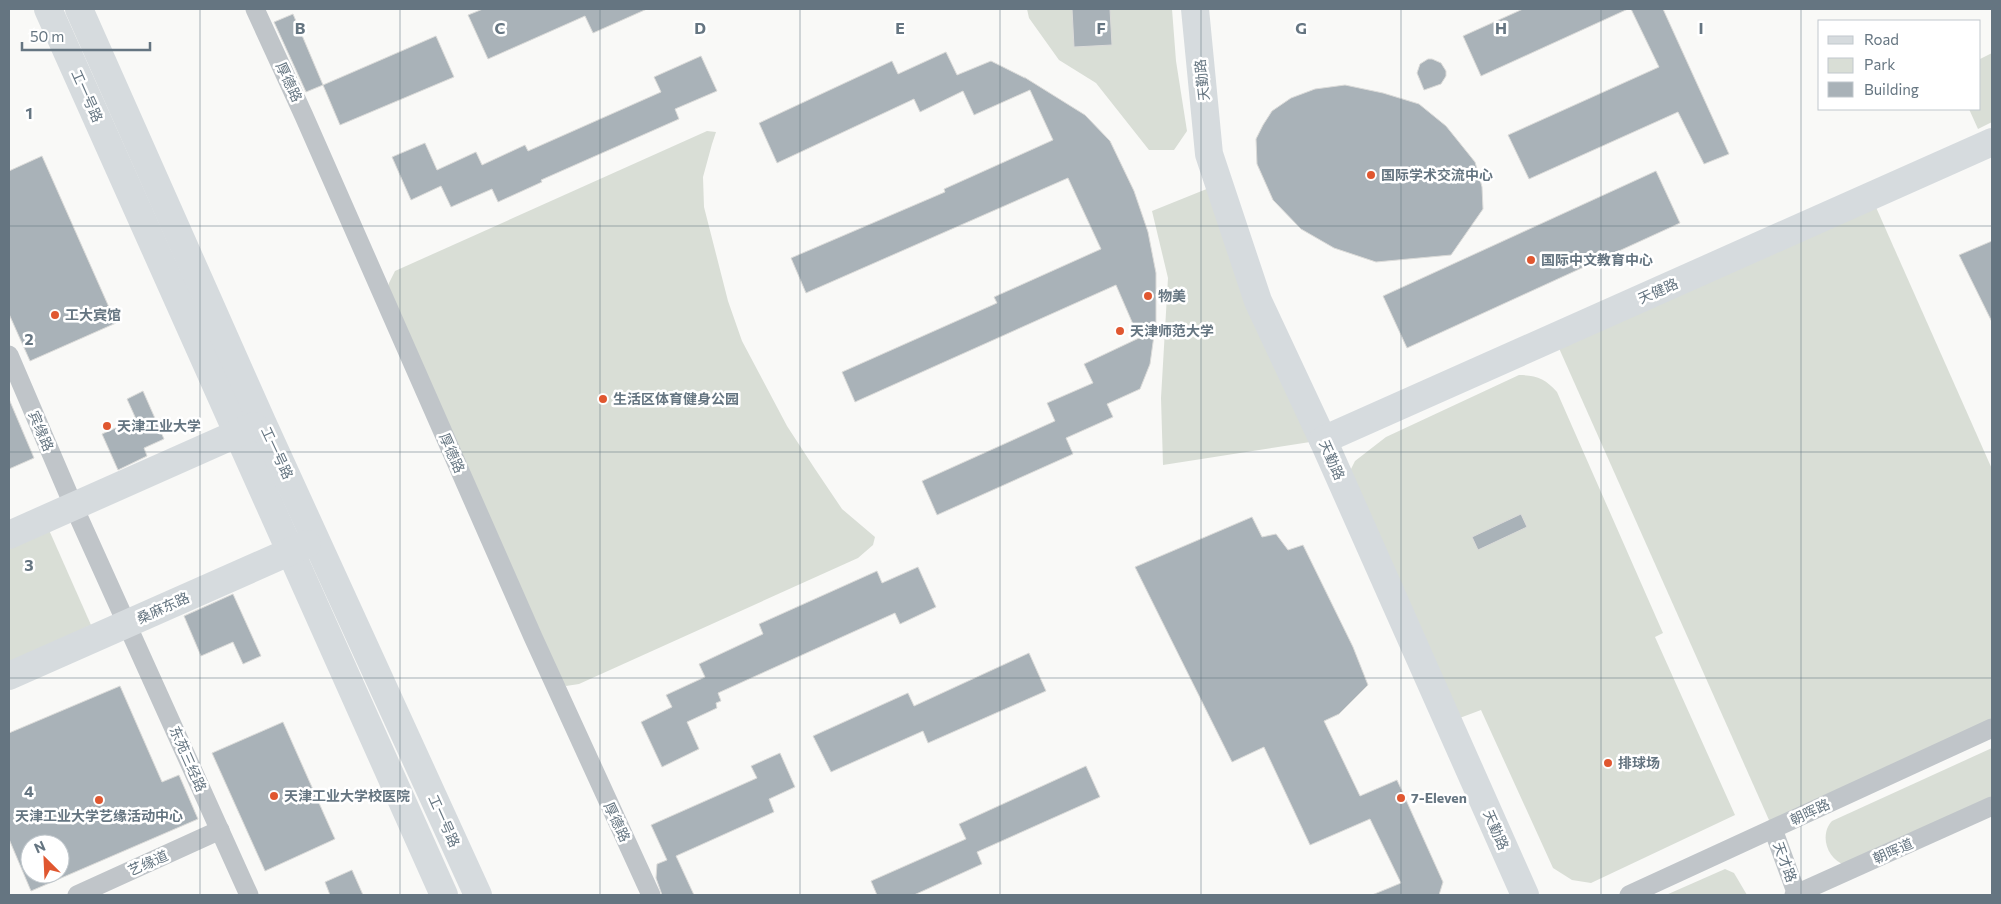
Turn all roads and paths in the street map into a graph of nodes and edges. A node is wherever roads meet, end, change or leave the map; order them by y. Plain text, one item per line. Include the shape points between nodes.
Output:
1 (48, 9) edge
2 (79, 9) edge
3 (255, 9) edge
4 (1194, 9) edge
5 (1992, 142) edge
6 (9, 355) edge
7 (262, 422) junction
8 (238, 433) junction
9 (1323, 440) junction
10 (74, 507) junction
11 (9, 535) edge
12 (317, 540) junction
13 (291, 552) junction
14 (128, 623) junction
15 (9, 676) edge
16 (1992, 728) edge
17 (1992, 806) edge
18 (1773, 829) junction
19 (220, 830) junction
20 (77, 895) edge
21 (249, 895) edge
22 (444, 895) edge
23 (478, 895) edge
24 (651, 895) edge
25 (1525, 895) edge
26 (1628, 895) edge
27 (1796, 895) edge

1 - 8 street, 工一号路
2 - 7 street, 工一号路
3 - 24 street, 厚德路
4 - 9 street, 天勤路 via 1209,154 1258,301
5 - 9 street, 天健路
6 - 10 street, 宾缘路
7 - 8 street
7 - 12 street, 工一号路
8 - 10 street
8 - 13 street, 工一号路
9 - 25 street, 天勤路
10 - 11 street
10 - 14 street, 宾缘路
12 - 13 street, 桑麻东路
12 - 23 street, 工一号路
13 - 14 street, 桑麻东路
13 - 22 street, 工一号路
14 - 15 street, 桑麻东路
14 - 19 street, 东苑三经路
16 - 18 street, 朝晖路
17 - 27 street, 朝晖道
18 - 26 street, 朝晖路
18 - 27 street, 天才路
19 - 20 street, 艺缘道
19 - 21 street, 东苑三经路

